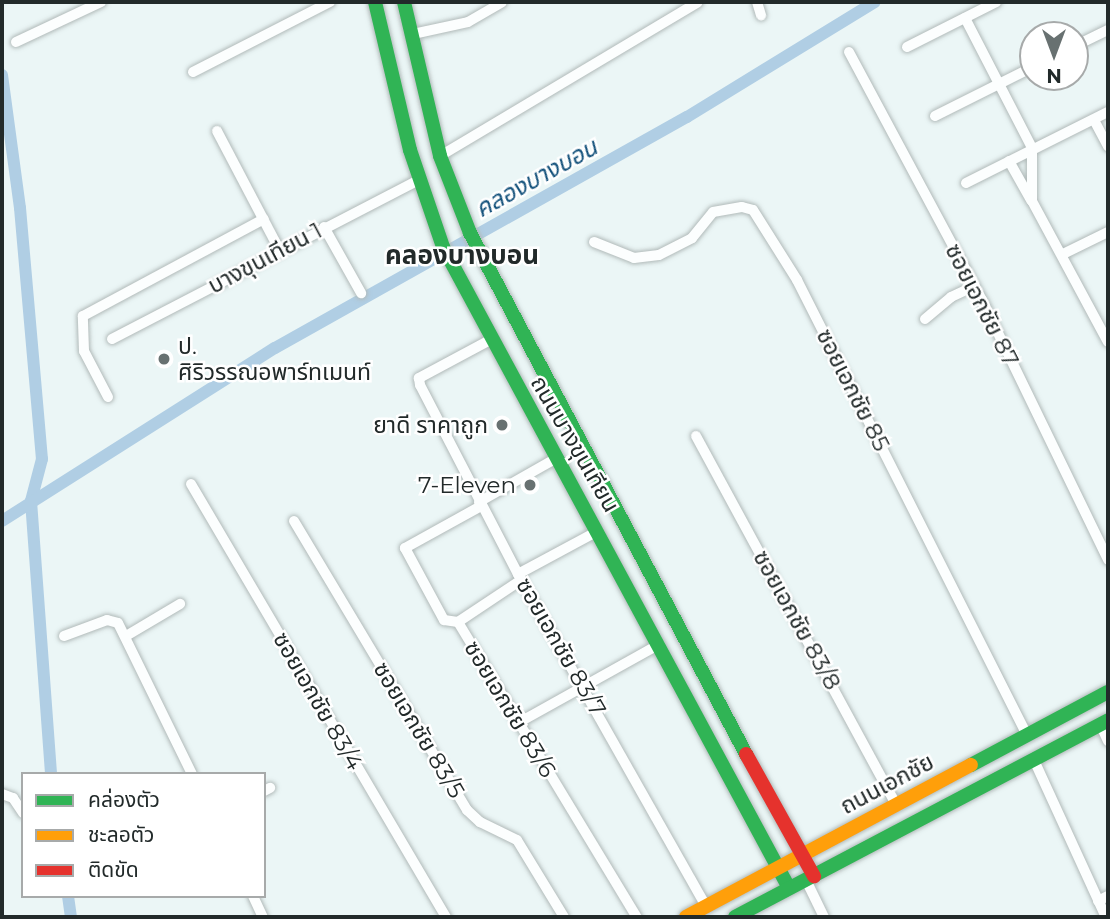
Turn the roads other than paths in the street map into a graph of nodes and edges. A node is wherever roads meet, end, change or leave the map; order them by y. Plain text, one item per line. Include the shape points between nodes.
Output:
1 (101, 2) edge
2 (330, 2) edge
3 (375, 2) edge
4 (404, 2) edge
5 (502, 2) edge
6 (698, 2) edge
7 (757, 2) edge
8 (996, 2) edge
9 (85, 5) edge
10 (761, 15) dead end
11 (965, 18) junction
12 (1108, 30) edge
13 (414, 34) junction
14 (1089, 39) edge
15 (16, 41) dead end
16 (907, 47) dead end
17 (849, 52) dead end
18 (193, 72) dead end
19 (1019, 74) edge
20 (1000, 84) junction
21 (1108, 112) edge
22 (935, 116) dead end
23 (1094, 120) junction
24 (217, 131) dead end
25 (1108, 146) edge
26 (1032, 148) junction
27 (440, 156) junction
28 (1009, 161) junction
29 (419, 180) junction
30 (966, 183) dead end
31 (1032, 201) junction
32 (264, 219) junction
33 (324, 227) junction
34 (1108, 232) edge
35 (593, 242) dead end
36 (280, 251) junction
37 (1063, 254) junction
38 (975, 286) junction
39 (362, 293) dead end
40 (1108, 315) edge
41 (925, 319) dead end
42 (1098, 320) junction
43 (112, 340) dead end
44 (490, 340) junction
45 (1108, 342) edge
46 (108, 397) dead end
47 (696, 436) dead end
48 (555, 459) junction
49 (191, 484) dead end
50 (480, 504) junction
51 (293, 521) dead end
52 (598, 531) junction
53 (1108, 560) edge
54 (520, 577) junction
55 (180, 604) dead end
56 (458, 622) junction
57 (679, 635) junction
58 (64, 636) dead end
59 (126, 636) junction
60 (660, 644) junction
61 (584, 685) junction
62 (1108, 692) edge
63 (1104, 722) edge
64 (518, 723) junction
65 (1027, 735) junction
66 (1108, 741) edge
67 (1034, 760) junction
68 (191, 772) edge
69 (2, 794) edge
70 (896, 805) junction
71 (21, 810) edge
72 (801, 855) junction
73 (778, 867) junction
74 (810, 878) junction
75 (789, 888) junction
76 (254, 898) edge
77 (1103, 898) edge
78 (706, 906) junction
79 (263, 917) edge
80 (446, 917) edge
81 (564, 917) edge
82 (637, 917) edge
83 (686, 917) edge
84 (735, 917) edge
85 (824, 917) edge
86 (1105, 917) edge

1 - 9 street
2 - 18 street
3 - 29 main road, ถนนบางขุนเทียน
4 - 13 main road, ถนนบางขุนเทียน
5 - 13 street via 468,22
6 - 27 street
7 - 10 street
8 - 11 street
9 - 15 street
11 - 16 street
11 - 20 street
12 - 14 street
13 - 27 main road, ถนนบางขุนเทียน
17 - 38 street, ซอยเอกชัย 87
19 - 20 street
20 - 22 street
20 - 26 street
21 - 23 street
23 - 25 street
23 - 26 street
24 - 32 street
26 - 28 street
26 - 31 street
27 - 57 main road, ถนนบางขุนเทียน via 470,233
28 - 30 street
28 - 31 street
29 - 33 street, บางขุนเทียน 1
29 - 44 main road, ถนนบางขุนเทียน via 454,272
31 - 37 street
32 - 36 street
32 - 46 street via 83,316 84,351
33 - 36 street, บางขุนเทียน 1
33 - 39 street
34 - 37 street
35 - 65 street, ซอยเอกชัย 85 via 634,258 659,255 692,238 713,212 741,207 753,211 797,280
36 - 43 street, บางขุนเทียน 1
37 - 42 street
38 - 41 street via 951,297
38 - 53 street, ซอยเอกชัย 87
40 - 42 street
42 - 45 street
44 - 48 main road, ถนนบางขุนเทียน
44 - 50 street, ซอยเอกชัย 83/7 via 419,379
47 - 70 street, ซอยเอกชัย 83/8
48 - 50 street
48 - 52 main road, ถนนบางขุนเทียน
49 - 80 street, ซอยเอกชัย 83/4
50 - 54 street, ซอยเอกชัย 83/7
50 - 56 street, ซอยเอกชัย 83/6 via 406,545 444,620
51 - 81 street, ซอยเอกชัย 83/5 via 467,810 480,822 517,840
52 - 54 street
52 - 60 main road, ถนนบางขุนเทียน
54 - 56 street
54 - 61 street, ซอยเอกชัย 83/7
55 - 59 street
56 - 64 street, ซอยเอกชัย 83/6
57 - 60 main road
57 - 72 main road, ถนนบางขุนเทียน
58 - 59 street via 113,620
59 - 68 street
60 - 61 street
60 - 73 main road, ถนนบางขุนเทียน
61 - 64 street
61 - 78 street, ซอยเอกชัย 83/7
62 - 65 main road, ถนนเอกชัย
63 - 66 street
63 - 67 main road, ถนนเอกชัย
64 - 82 street, ซอยเอกชัย 83/6
65 - 70 main road, ถนนเอกชัย
67 - 74 main road, ถนนเอกชัย
67 - 77 street
69 - 71 street via 13,798
70 - 72 main road, ถนนเอกชัย
72 - 73 main road, ถนนเอกชัย
72 - 74 main road, ถนนบางขุนเทียน
73 - 75 main road, ถนนบางขุนเทียน
73 - 78 main road, ถนนเอกชัย
74 - 75 main road, ถนนเอกชัย
74 - 85 street
75 - 84 main road, ถนนเอกชัย
76 - 79 street
77 - 86 street
78 - 83 main road, ถนนเอกชัย

